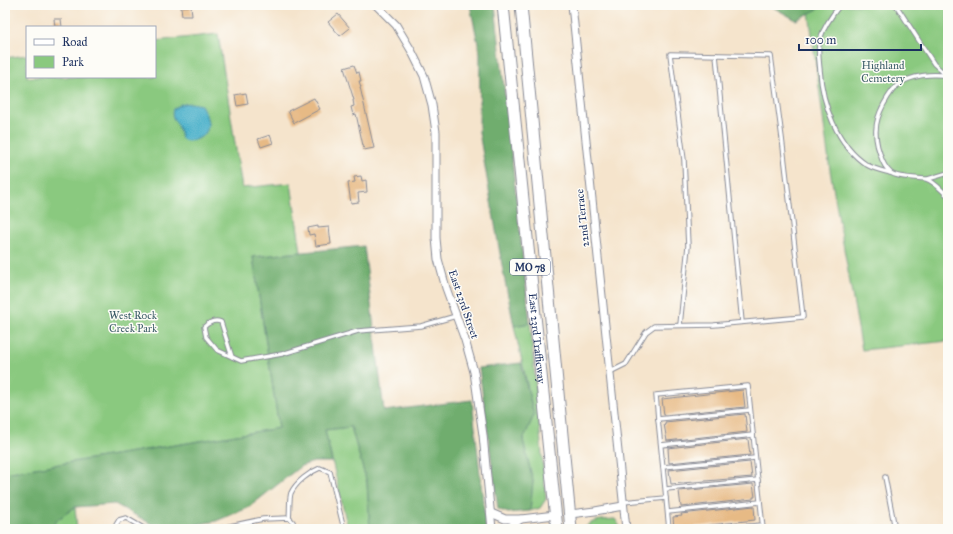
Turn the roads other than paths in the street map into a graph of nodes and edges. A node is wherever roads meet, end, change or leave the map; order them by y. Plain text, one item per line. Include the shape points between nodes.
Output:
1 (376, 5) edge
2 (503, 5) edge
3 (521, 5) edge
4 (572, 5) edge
5 (840, 5) edge
6 (896, 5) edge
7 (716, 55) junction
8 (947, 76) edge
9 (891, 173) junction
10 (948, 173) edge
11 (928, 179) junction
12 (948, 196) edge
13 (456, 316) junction
14 (742, 322) junction
15 (680, 325) junction
16 (232, 357) junction
17 (609, 373) junction
18 (750, 410) junction
19 (658, 419) junction
20 (753, 435) junction
21 (661, 445) junction
22 (755, 458) junction
23 (663, 467) junction
24 (885, 477) dead end
25 (758, 480) junction
26 (666, 489) junction
27 (666, 498) junction
28 (760, 502) junction
29 (623, 504) junction
30 (668, 512) junction
31 (491, 513) junction
32 (570, 514) junction
33 (555, 515) junction
34 (289, 518) junction
35 (521, 519) junction
36 (763, 527) edge
37 (116, 529) edge
38 (145, 529) edge
39 (216, 529) edge
40 (294, 529) edge
41 (344, 529) edge
42 (492, 529) edge
43 (507, 529) edge
44 (557, 529) edge
45 (571, 529) edge
46 (626, 529) edge
47 (669, 529) edge
48 (717, 529) edge
49 (895, 529) edge

1 - 13 street, East 23rd Street via 396,25 412,50 424,76 432,105 436,132 438,259
2 - 33 main road, East 23rd Trafficway / MO 78
3 - 32 main road, East 23rd Trafficway / MO 78
4 - 17 street, 22nd Terrace
5 - 9 lane via 819,41 821,80 829,115 836,130 856,156 868,165
6 - 8 lane via 934,64
7 - 14 lane
7 - 14 lane via 772,56 803,317
7 - 15 lane via 670,54 684,160 688,246
8 - 9 lane via 914,77 898,85 883,105 875,131 876,144 882,163
9 - 11 lane
10 - 11 lane
11 - 12 lane
13 - 16 lane via 422,326 358,331 253,360 241,361
13 - 31 street, East 23rd Street via 474,372
14 - 15 lane
15 - 17 lane via 654,326 646,332 626,364
16 - 16 lane via 216,350 206,337 204,327 208,322 221,322
17 - 29 street, 22nd Terrace
18 - 19 lane
18 - 19 lane via 748,386 656,395
18 - 20 lane
19 - 21 lane
20 - 21 lane
20 - 22 lane
21 - 23 lane
22 - 23 lane
22 - 25 lane
23 - 26 lane
24 - 49 lane
25 - 26 lane
25 - 28 lane
26 - 27 lane
27 - 29 lane
27 - 30 lane
28 - 30 lane
28 - 36 lane
29 - 32 street via 595,512
29 - 46 street, 22nd Terrace
30 - 47 lane
31 - 35 street via 505,518
31 - 42 street, East 23rd Street
32 - 45 main road, East 23rd Trafficway / MO 78
33 - 35 street
33 - 44 main road, East 23rd Trafficway / MO 78
34 - 39 lane via 263,519
34 - 40 lane
34 - 41 lane via 291,493 311,471 320,468 330,472
35 - 43 street
36 - 48 lane
37 - 38 lane via 119,520 126,518

